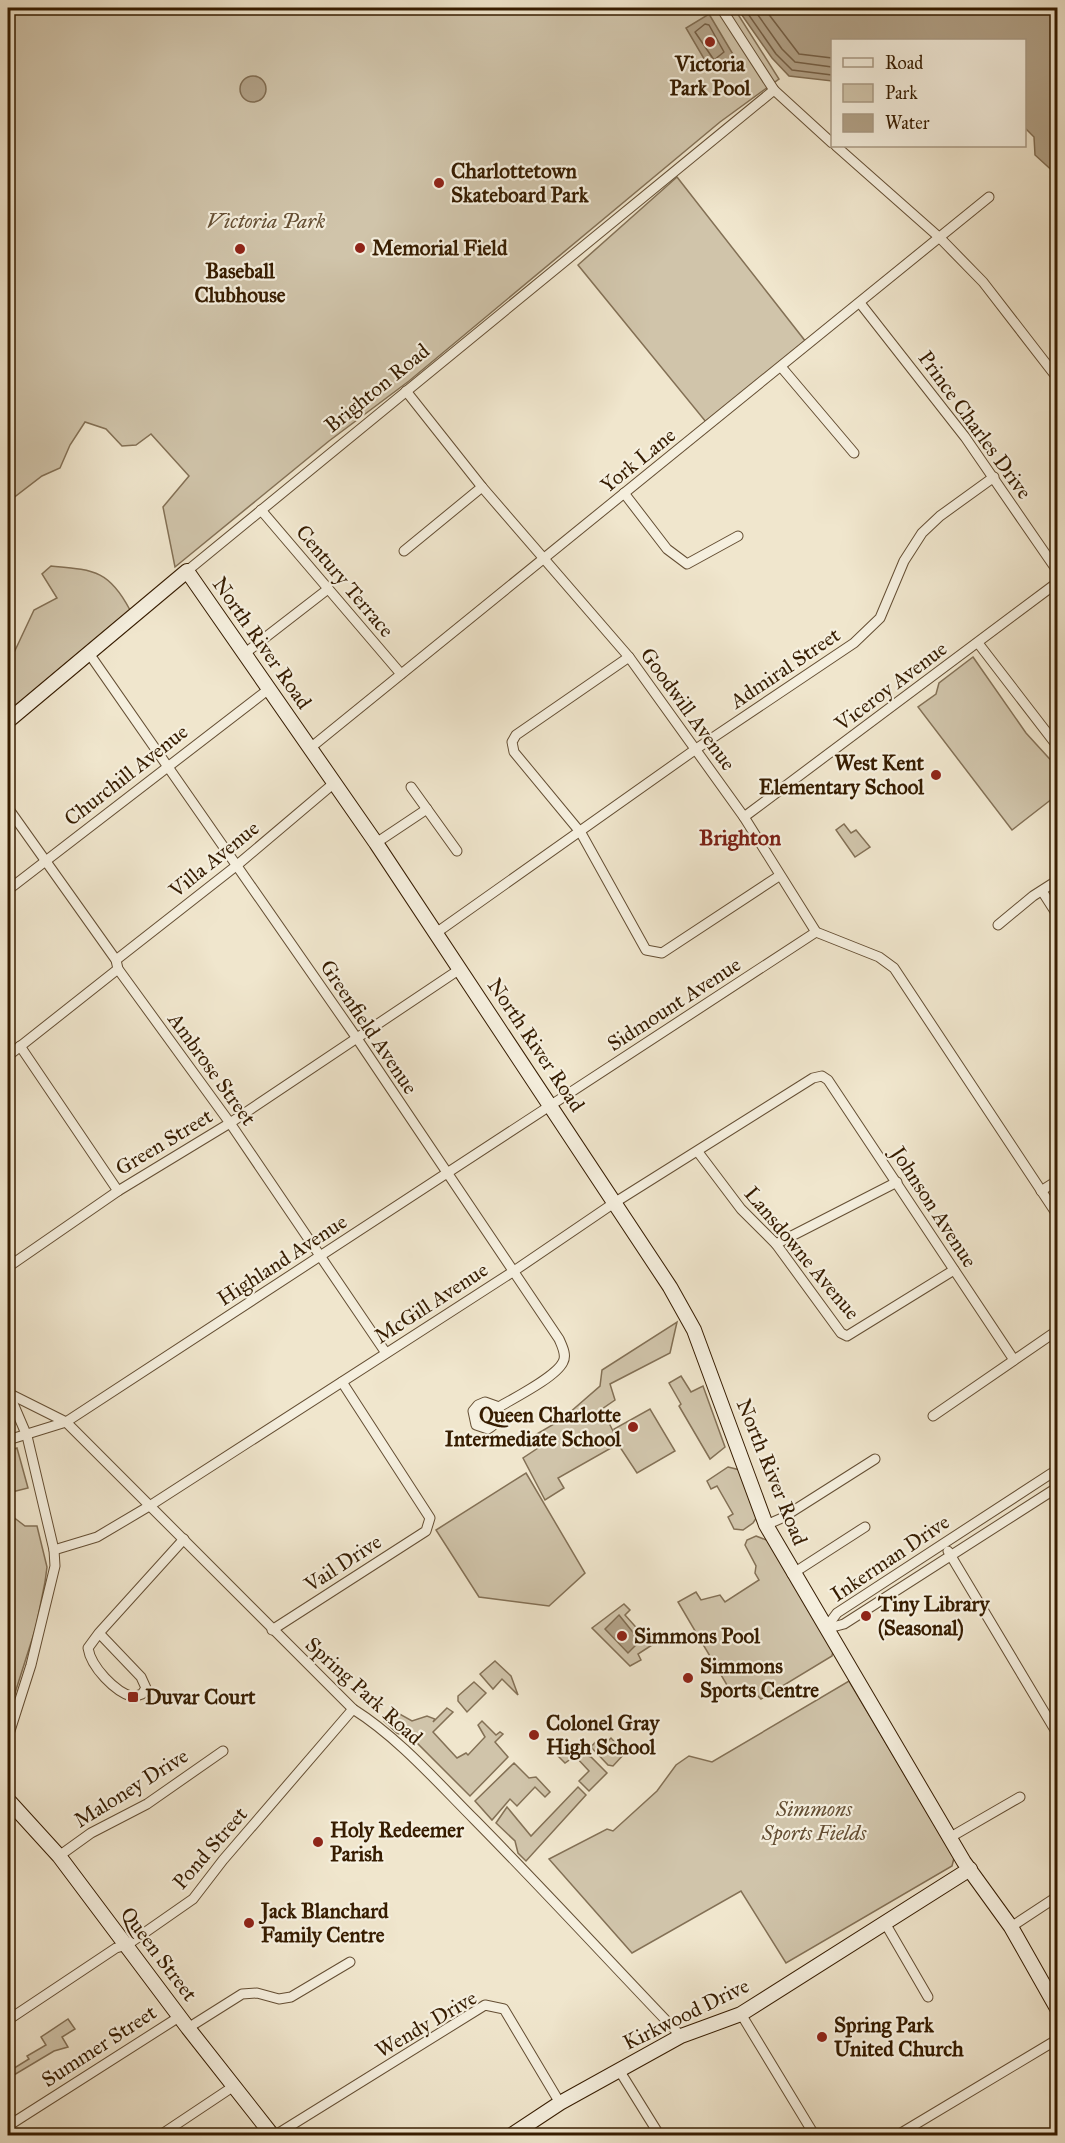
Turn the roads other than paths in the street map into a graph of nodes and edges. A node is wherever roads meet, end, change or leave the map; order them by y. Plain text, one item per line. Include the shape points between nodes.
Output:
1 (716, 8) edge
2 (721, 8) edge
3 (771, 92) junction
4 (831, 142) edge
5 (837, 147) edge
6 (988, 197) dead end
7 (940, 238) junction
8 (860, 303) junction
9 (782, 368) junction
10 (1058, 380) edge
11 (406, 391) junction
12 (854, 453) dead end
13 (994, 477) junction
14 (482, 487) junction
15 (624, 493) junction
16 (261, 510) junction
17 (738, 536) dead end
18 (404, 551) dead end
19 (544, 559) junction
20 (187, 571) junction
21 (1058, 572) edge
22 (1058, 582) edge
23 (328, 589) junction
24 (978, 643) junction
25 (88, 652) junction
26 (244, 654) junction
27 (629, 657) junction
28 (401, 674) junction
29 (269, 690) junction
30 (8, 721) edge
31 (1058, 747) edge
32 (309, 749) junction
33 (696, 749) junction
34 (167, 765) junction
35 (333, 784) junction
36 (411, 787) dead end
37 (8, 808) edge
38 (427, 809) junction
39 (744, 817) junction
40 (581, 833) junction
41 (376, 843) junction
42 (457, 851) dead end
43 (45, 860) junction
44 (236, 866) junction
45 (780, 876) junction
46 (1058, 880) edge
47 (8, 890) edge
48 (1042, 891) junction
49 (1058, 916) edge
50 (999, 925) dead end
51 (816, 932) junction
52 (436, 933) junction
53 (117, 964) junction
54 (460, 969) junction
55 (356, 1037) junction
56 (20, 1046) junction
57 (8, 1056) edge
58 (822, 1076) joint
59 (552, 1106) junction
60 (230, 1123) junction
61 (699, 1152) junction
62 (446, 1172) junction
63 (1058, 1180) edge
64 (897, 1182) junction
65 (118, 1191) junction
66 (1041, 1191) junction
67 (614, 1203) junction
68 (1058, 1216) edge
69 (776, 1244) junction
70 (321, 1256) junction
71 (8, 1267) edge
72 (954, 1270) junction
73 (514, 1271) junction
74 (1058, 1330) edge
75 (386, 1353) junction
76 (1014, 1360) junction
77 (342, 1382) junction
78 (8, 1394) edge
79 (500, 1407) dead end
80 (933, 1416) dead end
81 (66, 1422) junction
82 (27, 1436) junction
83 (8, 1440) edge
84 (875, 1459) dead end
85 (1058, 1470) edge
86 (1058, 1487) edge
87 (151, 1505) junction
88 (766, 1525) junction
89 (865, 1527) dead end
90 (184, 1539) junction
91 (944, 1544) junction
92 (54, 1550) junction
93 (951, 1555) junction
94 (792, 1574) junction
95 (825, 1629) junction
96 (272, 1630) junction
97 (99, 1633) junction
98 (354, 1709) junction
99 (1058, 1735) edge
100 (8, 1737) edge
101 (223, 1751) dead end
102 (1020, 1797) dead end
103 (8, 1800) edge
104 (950, 1838) junction
105 (59, 1856) junction
106 (970, 1869) junction
107 (1058, 1896) edge
108 (885, 1923) junction
109 (1011, 1927) junction
110 (127, 1945) junction
111 (350, 1962) dead end
112 (927, 1997) dead end
113 (1058, 2010) edge
114 (741, 2014) junction
115 (8, 2020) edge
116 (184, 2022) junction
117 (681, 2036) junction
118 (1058, 2040) edge
119 (619, 2070) junction
120 (234, 2086) junction
121 (560, 2103) junction
122 (8, 2126) edge
123 (159, 2136) edge
124 (273, 2136) edge
125 (510, 2136) edge
126 (660, 2136) edge
127 (815, 2136) edge
128 (896, 2136) edge

1 - 3 street
2 - 3 street
3 - 4 street
3 - 11 street, Brighton Road
5 - 7 street
6 - 7 street, York Lane
7 - 8 street, York Lane
7 - 10 street via 983,282
8 - 9 street, York Lane
8 - 13 street, Prince Charles Drive
9 - 12 street
9 - 15 street, York Lane
11 - 14 street, Goodwill Avenue
11 - 16 street, Brighton Road
13 - 21 street, Prince Charles Drive
13 - 33 street, Admiral Street via 922,533 904,561 880,618 854,643
14 - 18 street
14 - 19 street, Goodwill Avenue
15 - 17 street via 667,549 687,564
15 - 19 street, York Lane
16 - 20 street, Brighton Road
16 - 23 street, Century Terrace
19 - 27 street, Goodwill Avenue
19 - 28 street, York Lane
20 - 25 main road, Brighton Road
20 - 26 main road, North River Road
22 - 24 street, Viceroy Avenue
23 - 26 street
23 - 28 street, Century Terrace
24 - 31 street
24 - 39 street, Viceroy Avenue
25 - 30 main road, Brighton Road
25 - 34 street, Greenfield Avenue
26 - 29 main road, North River Road
27 - 33 street, Goodwill Avenue
27 - 40 street via 516,735 512,742 514,752
28 - 32 street, York Lane
29 - 32 main road, North River Road
29 - 34 street, Churchill Avenue
32 - 35 main road, North River Road
33 - 39 street, Goodwill Avenue
33 - 40 street, Admiral Street
34 - 43 street, Churchill Avenue
34 - 44 street, Greenfield Avenue
35 - 41 main road, North River Road
35 - 44 street, Villa Avenue
36 - 38 street
37 - 43 street, Ambrose Street
38 - 41 street
38 - 42 street
39 - 45 street, Goodwill Avenue
40 - 45 street via 646,950 654,953 662,953
40 - 52 street, Admiral Street
41 - 52 main road, North River Road
43 - 47 street, Churchill Avenue
43 - 53 street, Ambrose Street
44 - 53 street, Villa Avenue
44 - 55 street, Greenfield Avenue
45 - 51 street, Goodwill Avenue
46 - 48 street
48 - 49 street
48 - 50 street
51 - 59 street, Sidmount Avenue
51 - 66 street via 879,957 894,968
52 - 54 main road, North River Road
53 - 56 street, Villa Avenue
53 - 60 street, Ambrose Street
54 - 55 street, Green Street
54 - 59 main road, North River Road
55 - 60 street, Green Street
55 - 62 street, Greenfield Avenue
56 - 57 street, Villa Avenue
56 - 65 street
58 - 61 street, McGill Avenue via 813,1078
58 - 64 street, Johnson Avenue
59 - 62 street, Highland Avenue
59 - 67 main road, North River Road
60 - 65 street, Green Street
60 - 70 street, Ambrose Street
61 - 67 street, McGill Avenue
61 - 69 street, Lansdowne Avenue via 729,1194
62 - 70 street, Highland Avenue
62 - 73 street, Greenfield Avenue
63 - 66 street
64 - 69 street
64 - 72 street, Johnson Avenue
65 - 71 street, Green Street
66 - 68 street
67 - 73 street, McGill Avenue
67 - 88 main road, North River Road via 694,1330
69 - 72 street, Lansdowne Avenue via 847,1336
70 - 75 street, Ambrose Street
70 - 81 street, Highland Avenue
72 - 76 street, Johnson Avenue
73 - 75 street, McGill Avenue
73 - 79 street, Greenfield Avenue via 559,1339 564,1361 556,1371
74 - 76 street
75 - 77 street, McGill Avenue
76 - 80 street
77 - 87 street, McGill Avenue
77 - 96 street, Vail Drive via 430,1523 426,1531
78 - 81 street, Spring Park Road
78 - 82 street
81 - 82 street, Highland Avenue
81 - 87 street, Spring Park Road
82 - 83 street, Highland Avenue
82 - 92 street
84 - 88 street
85 - 91 street, Inkerman Drive
86 - 93 street, Inkerman Drive
87 - 90 street, Spring Park Road
87 - 92 street, McGill Avenue via 104,1534
88 - 94 main road, North River Road
89 - 94 street, North River Road
90 - 96 street, Spring Park Road
90 - 97 street
91 - 93 street
91 - 95 street, Inkerman Drive via 837,1613
92 - 100 street via 55,1566 31,1665
93 - 95 street, Inkerman Drive via 844,1624
93 - 99 street
94 - 95 main road, North River Road
95 - 104 main road, North River Road
96 - 98 street, Spring Park Road
97 - 97 street via 88,1648 100,1671 126,1695 142,1694 146,1688 141,1677
98 - 110 street, Pond Street via 193,1899
98 - 117 street, Spring Park Road via 378,1726 528,1873
101 - 105 street, Maloney Drive via 147,1804 91,1833
102 - 104 street
103 - 105 main road, Queen Street
104 - 106 main road, North River Road
105 - 110 main road, Queen Street
106 - 108 main road, Kirkwood Drive
106 - 109 main road, North River Road
107 - 109 street
108 - 112 street
108 - 114 main road, Kirkwood Drive
109 - 113 main road, North River Road
110 - 115 street, Pond Street via 116,1948
110 - 116 main road, Queen Street
111 - 116 street, Summer Street via 291,1997 242,1994
114 - 117 main road, Kirkwood Drive
114 - 127 street
116 - 120 main road, Queen Street
116 - 122 street, Summer Street
117 - 119 main road, Kirkwood Drive
118 - 128 street
119 - 121 main road, Kirkwood Drive
119 - 126 street
120 - 123 street
120 - 124 main road, Queen Street
121 - 124 street, Wendy Drive via 504,2009 485,2005
121 - 125 main road, Kirkwood Drive

